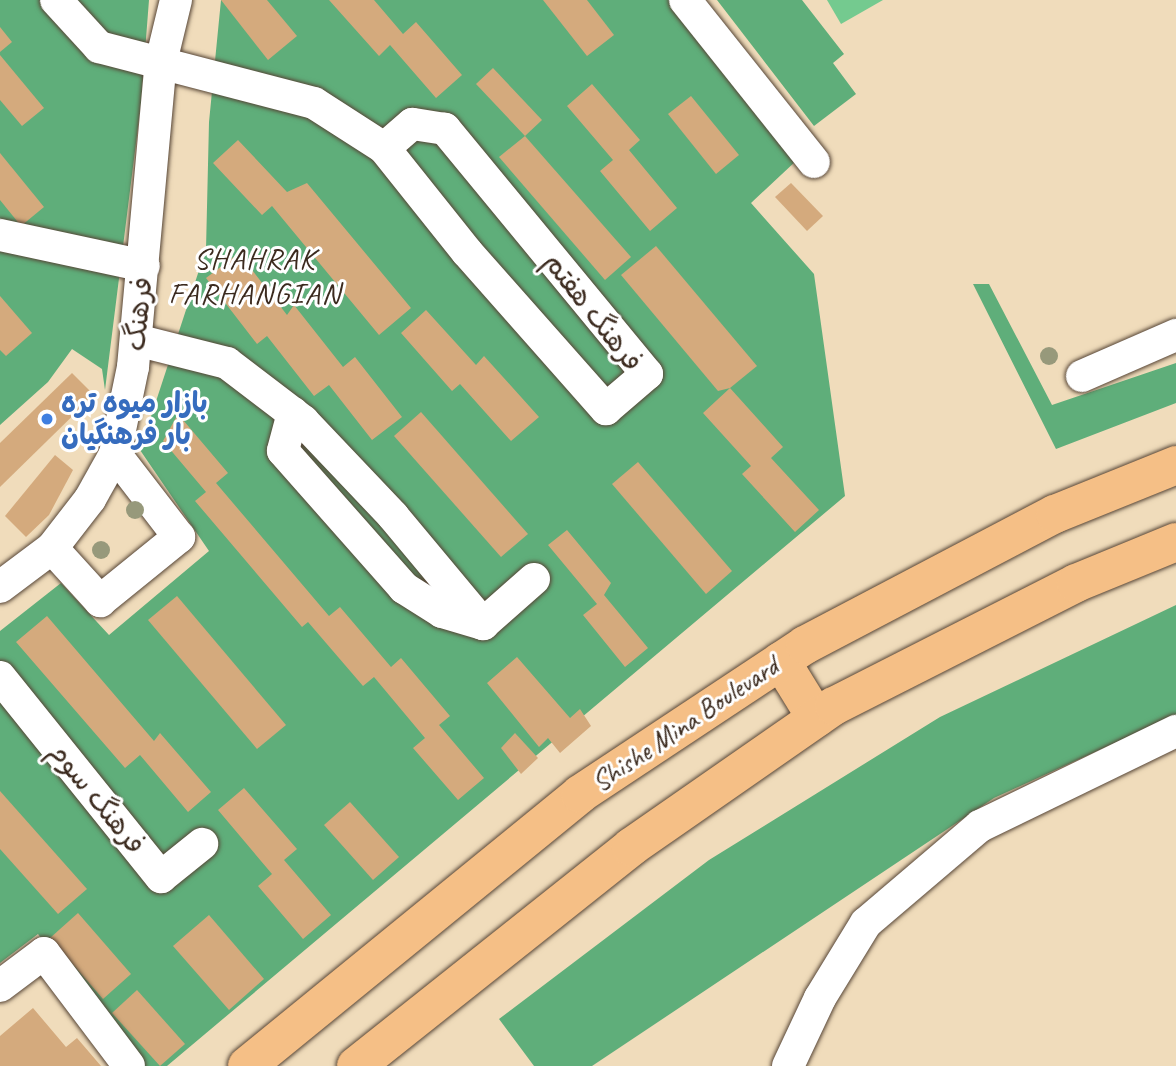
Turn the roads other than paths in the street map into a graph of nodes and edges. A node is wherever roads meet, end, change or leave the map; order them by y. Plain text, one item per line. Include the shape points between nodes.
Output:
1 (56, 0) edge
2 (176, 0) edge
3 (685, 0) edge
4 (161, 62) junction
5 (384, 148) junction
6 (814, 162) dead end
7 (0, 235) edge
8 (144, 266) junction
9 (1176, 335) edge
10 (136, 340) junction
11 (1082, 376) dead end
12 (115, 454) junction
13 (1176, 465) edge
14 (1176, 542) edge
15 (52, 548) junction
16 (534, 579) dead end
17 (1, 586) edge
18 (781, 661) junction
19 (0, 677) edge
20 (816, 718) junction
21 (1176, 731) edge
22 (202, 844) dead end
23 (0, 986) edge
24 (129, 1066) edge
25 (247, 1066) edge
26 (356, 1066) edge
27 (789, 1066) edge

1 - 4 street, فرهنگ هفتم via 99,47
2 - 4 street, فرهنگ
3 - 6 street
4 - 5 street, فرهنگ هفتم via 314,103
4 - 8 street, فرهنگ
5 - 5 street, فرهنگ هفتم via 467,252 606,409 647,374 445,129 412,124
7 - 8 street
8 - 10 street, فرهنگ
9 - 11 street
10 - 12 street, فرهنگ
10 - 16 street via 228,363 293,413 283,451 404,588 442,612 483,624
12 - 15 street, فرهنگ via 90,499
12 - 15 street via 179,537 100,601
13 - 18 main road, Shishe Mina Boulevard via 1055,514
14 - 20 main road via 1076,583
15 - 17 street, فرهنگ
18 - 20 main road
18 - 25 main road, Shishe Mina Boulevard via 580,794
19 - 22 street, فرهنگ سوم via 160,877
20 - 26 main road via 631,847
21 - 27 street via 980,826 866,923 820,998
23 - 24 street via 44,953

